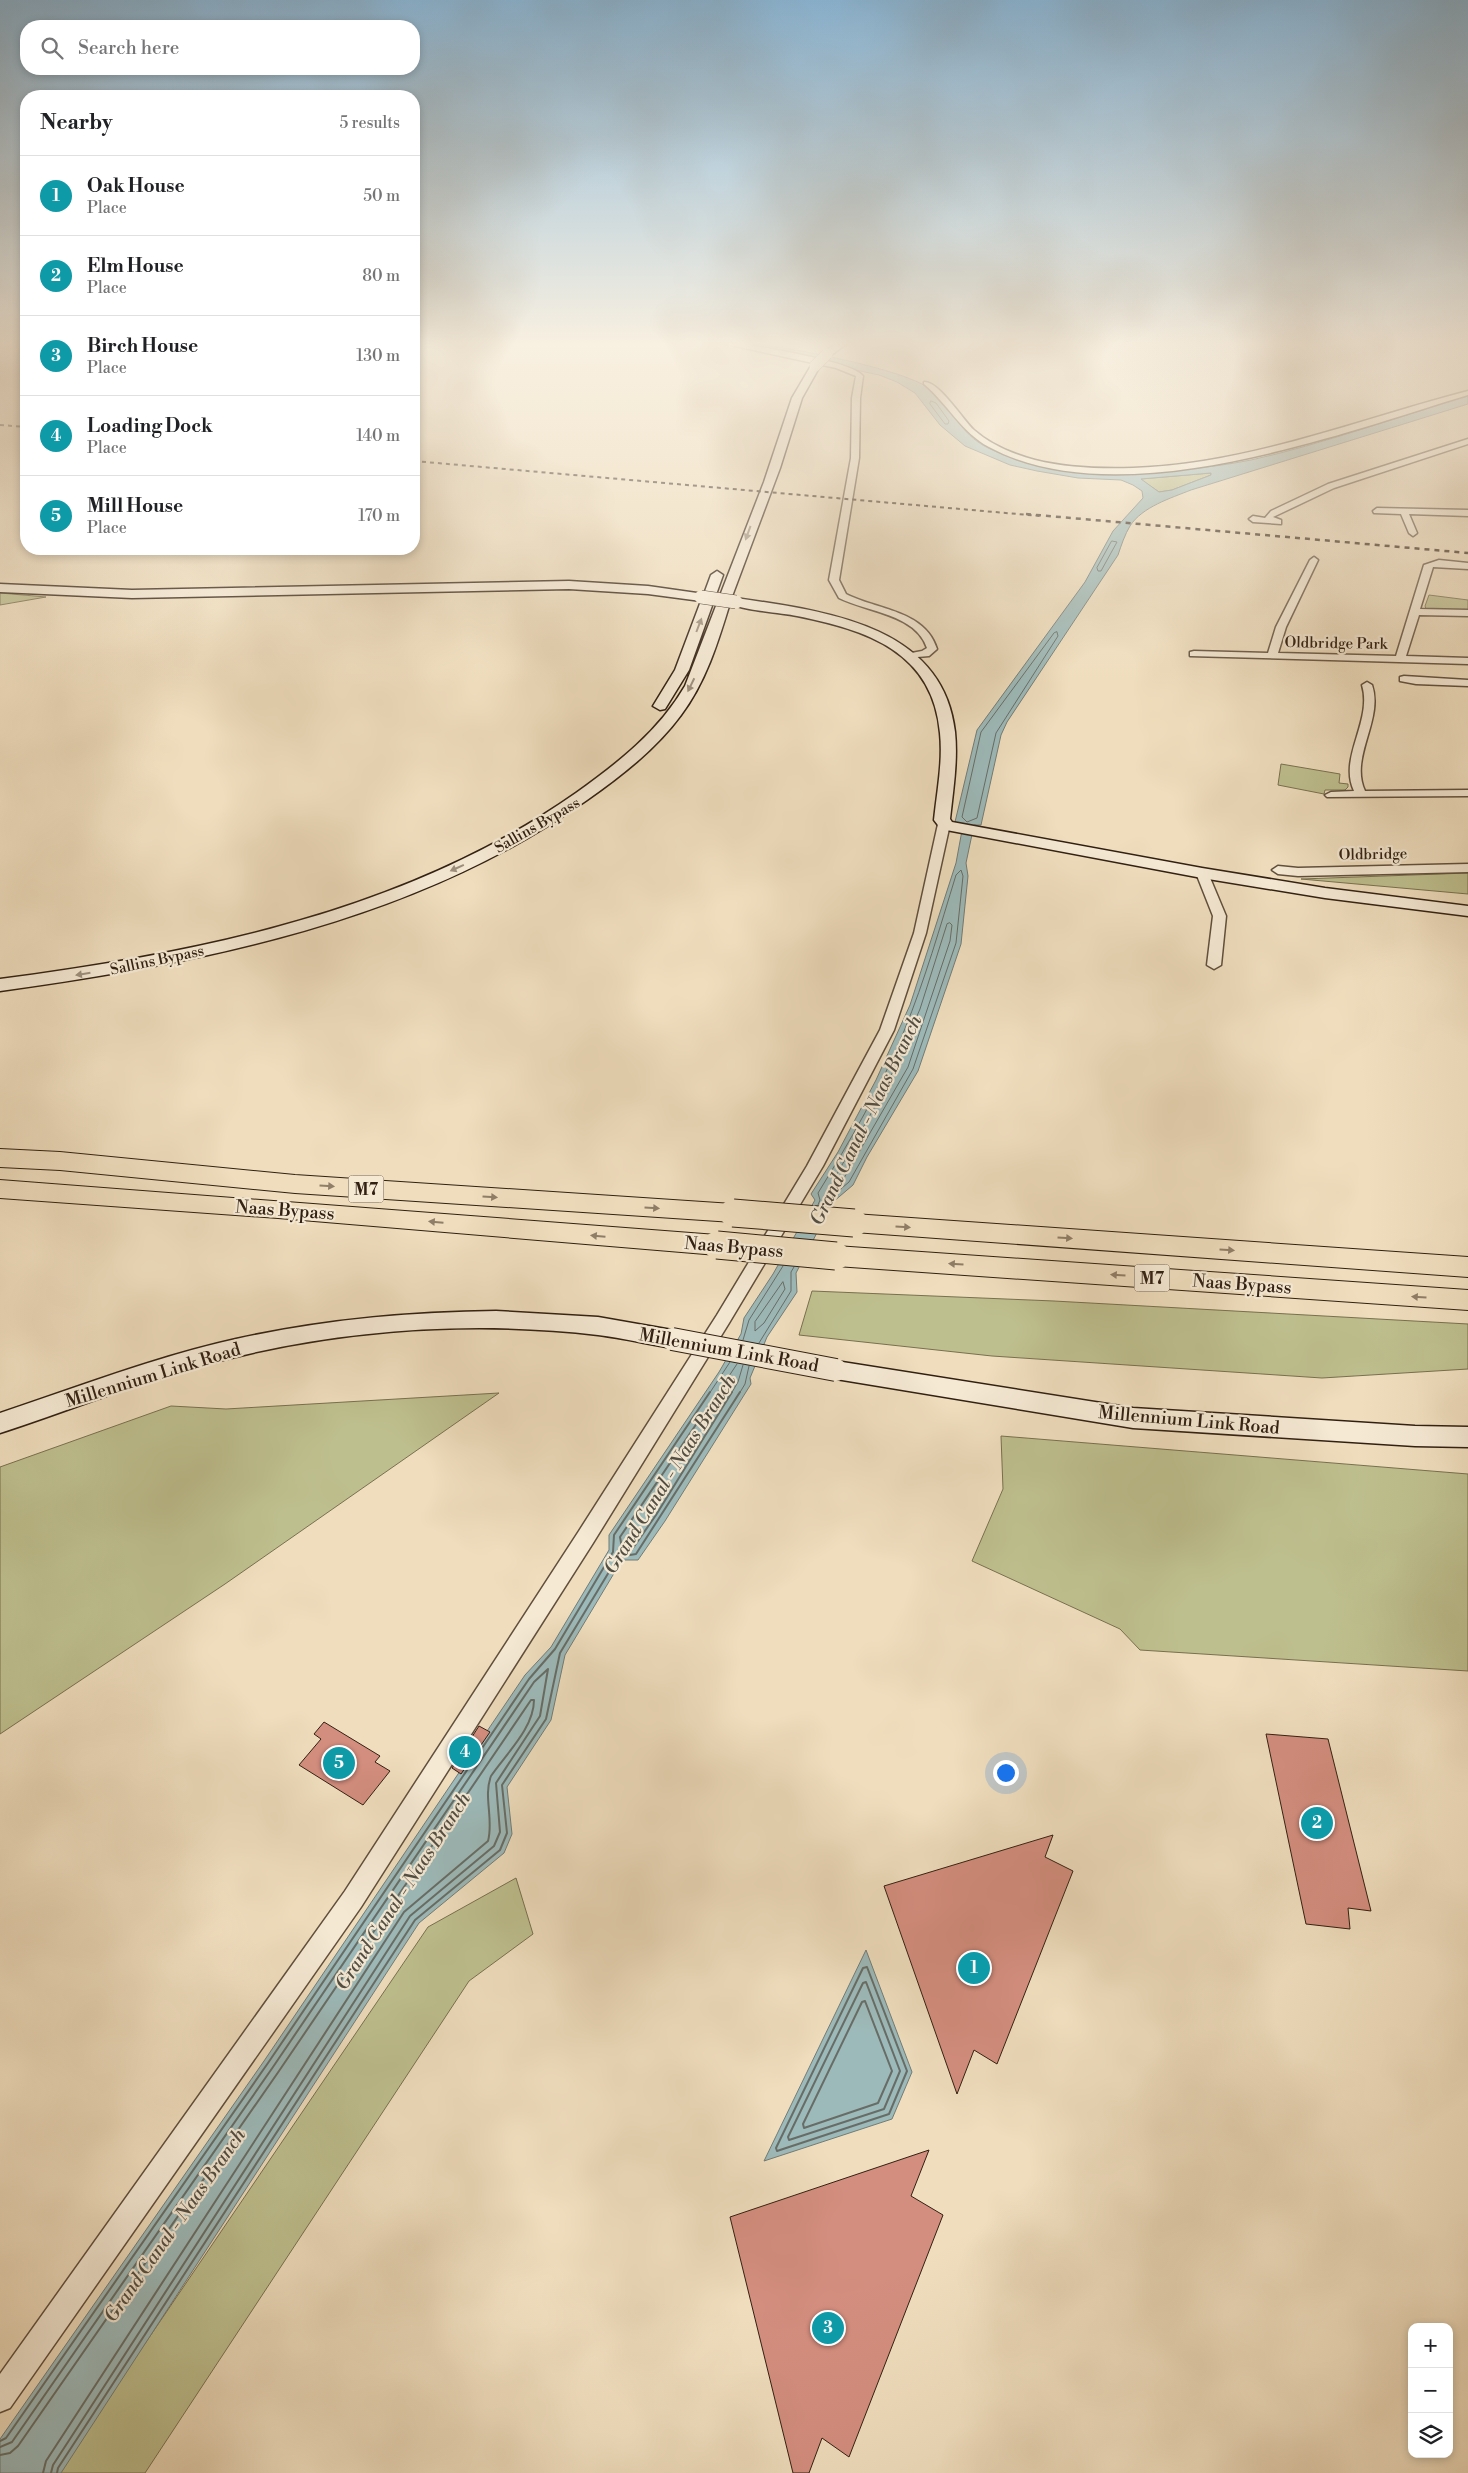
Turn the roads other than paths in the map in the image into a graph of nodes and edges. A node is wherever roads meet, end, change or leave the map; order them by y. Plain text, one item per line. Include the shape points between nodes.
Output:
1 (778, 456) edge
2 (855, 456) edge
3 (1021, 456) edge
4 (1251, 456) edge
5 (1421, 456) edge
6 (763, 457) dead end
7 (755, 475) dead end
8 (1377, 510) dead end
9 (1404, 512) junction
10 (1468, 513) edge
11 (1252, 519) dead end
12 (1269, 521) junction
13 (1280, 522) dead end
14 (1413, 533) dead end
15 (1314, 560) dead end
16 (722, 562) dead end
17 (1468, 566) edge
18 (0, 588) edge
19 (1414, 612) junction
20 (1468, 612) edge
21 (1194, 654) dead end
22 (910, 656) junction
23 (1272, 657) junction
24 (1400, 660) junction
25 (1468, 661) edge
26 (1404, 679) dead end
27 (1468, 683) edge
28 (1367, 685) dead end
29 (1468, 793) edge
30 (1361, 794) junction
31 (1331, 795) dead end
32 (948, 826) junction
33 (1468, 868) edge
34 (1278, 870) dead end
35 (1202, 873) junction
36 (1468, 911) edge
37 (1214, 965) dead end
38 (0, 973) edge
39 (0, 985) edge
40 (0, 1154) edge
41 (0, 1158) edge
42 (295, 1184) junction
43 (0, 1189) edge
44 (0, 1198) edge
45 (278, 1209) junction
46 (1468, 1267) edge
47 (1468, 1300) edge
48 (0, 1423) edge
49 (1468, 1437) edge
50 (0, 2398) edge

1 -> 39 main road, Sallins Bypass via 691,686 677,709 647,743 584,798 512,843 406,890 332,916 170,958
2 - 22 street via 834,580 842,596 913,622 924,630 931,640 932,649
3 - 4 street via 1082,470 1165,469
5 - 12 street via 1331,486 1274,513 1269,516
6 - 7 main road
8 - 9 street
9 - 10 street
9 - 14 street
11 - 12 street
12 - 13 street
15 - 23 street, Oldbridge Park via 1281,627
38 -> 16 main road, Sallins Bypass via 139,953 276,921 422,870 468,850 540,811 617,755 656,713 682,670
17 - 19 street, Oldbridge Park via 1429,565
18 - 22 main road, bridge via 132,594 569,585 648,590 798,612 848,625 896,646
19 - 20 street
19 - 24 street, Oldbridge Park
21 - 23 street, Oldbridge Park
22 - 32 main road via 924,668 935,685 946,723
23 - 24 street, Oldbridge Park
24 - 25 street, Oldbridge Park
26 - 27 street
28 - 30 street via 1369,711 1356,769 1357,789
29 - 30 street
30 - 31 street
32 - 35 main road
32 - 50 street via 920,934 887,1030 815,1166 723,1319 592,1529 353,1899
33 - 34 street, Oldbridge
35 - 36 main road via 1325,894
35 - 37 street via 1205,888 1216,902 1220,919
40 - 42 highway, M7
41 - 42 highway, Naas Bypass / M7
42 -> 46 highway, Naas Bypass / M7, bridge
43 - 45 highway, Naas Bypass / M7
44 - 45 highway, M7
47 -> 45 highway, Naas Bypass / M7, bridge via 836,1256
48 - 49 main road, Millennium Link Road, bridge via 188,1361 304,1335 458,1320 598,1326 836,1370 1132,1418

